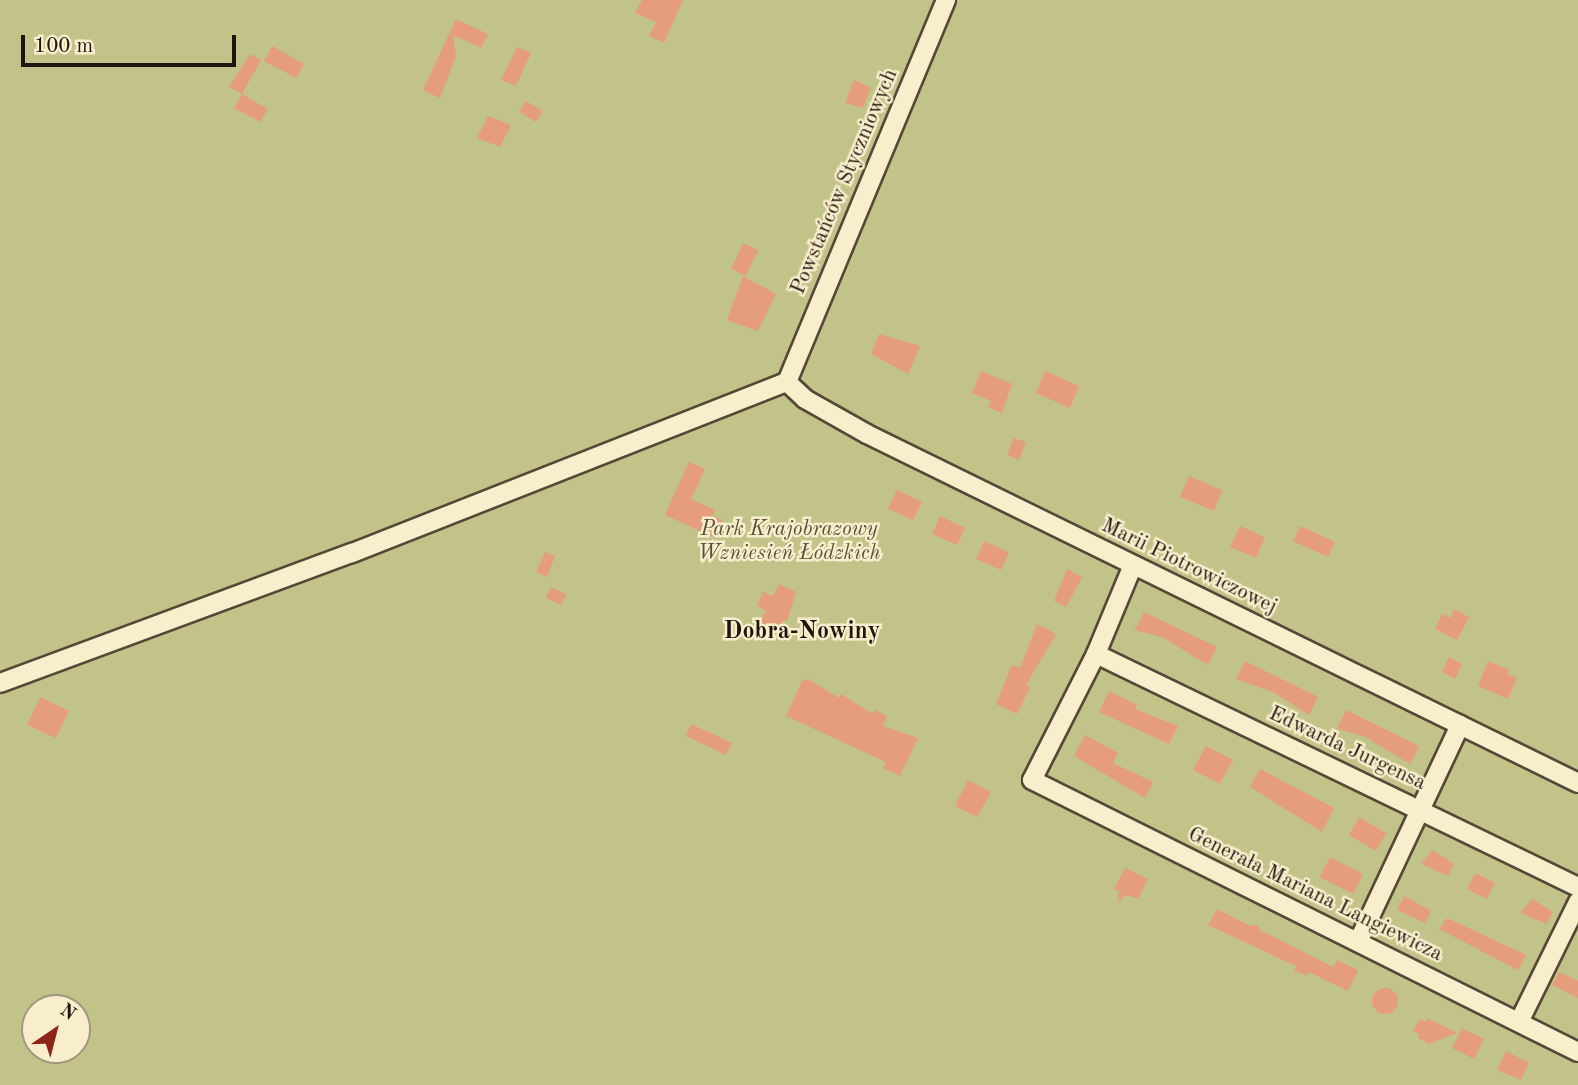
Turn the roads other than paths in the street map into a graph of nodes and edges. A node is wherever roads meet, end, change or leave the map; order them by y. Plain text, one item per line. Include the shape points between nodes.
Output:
1 (946, 0) edge
2 (787, 382) junction
3 (1133, 565) junction
4 (1096, 654) junction
5 (0, 684) edge
6 (1460, 725) junction
7 (1578, 783) edge
8 (1422, 809) junction
9 (1578, 887) edge
10 (1578, 902) edge
11 (1358, 942) junction
12 (1519, 1022) junction
13 (1578, 1052) edge

1 - 2 street, Powstańców Styczniowych
2 - 3 street, Marii Piotrowiczowej via 831,416
2 - 5 street via 352,553
3 - 4 street
3 - 6 street, Marii Piotrowiczowej
4 - 8 street, Edwarda Jurgensa
4 - 11 street, Generała Mariana Langiewicza via 1032,780
6 - 7 street, Marii Piotrowiczowej
6 - 8 street
8 - 9 street, Edwarda Jurgensa
8 - 11 street
10 - 12 street
11 - 12 street, Generała Mariana Langiewicza
12 - 13 street, Generała Mariana Langiewicza

